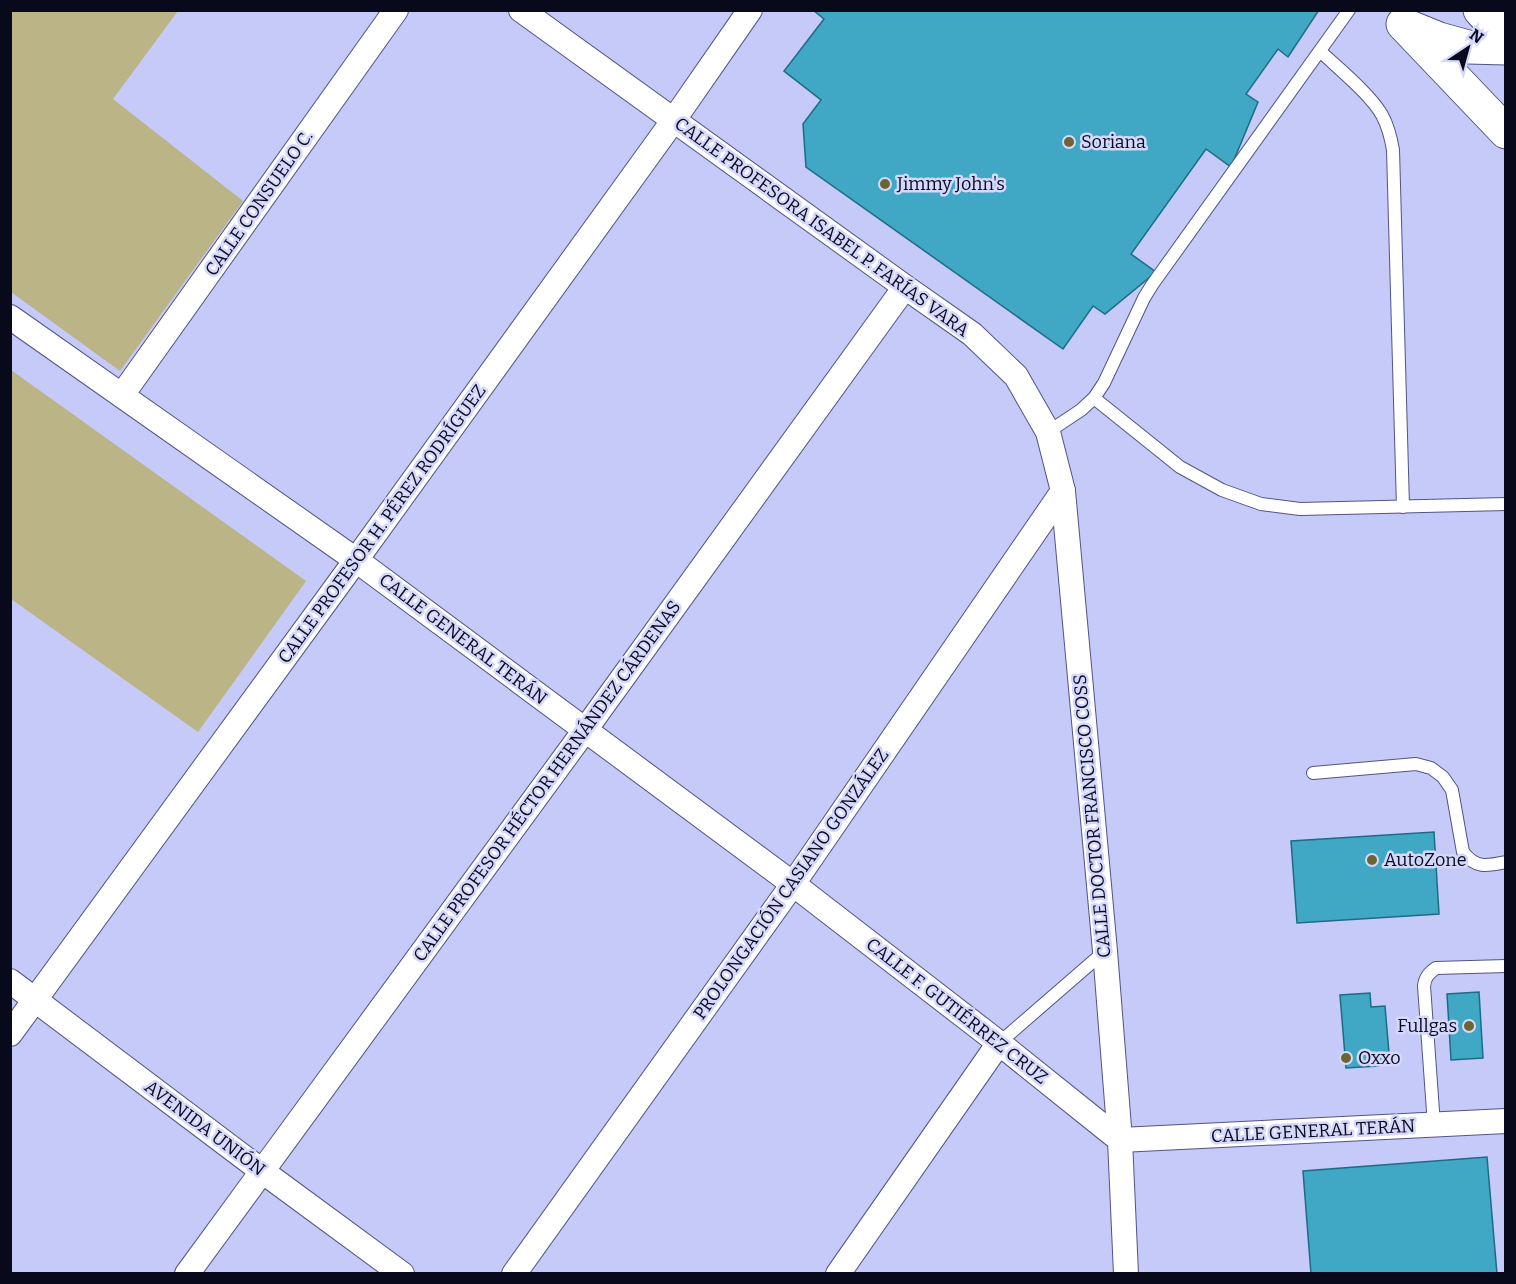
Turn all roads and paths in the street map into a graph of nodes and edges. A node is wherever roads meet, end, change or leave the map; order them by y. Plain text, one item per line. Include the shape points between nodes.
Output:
1 (396, 10) edge
2 (521, 10) edge
3 (750, 10) edge
4 (1349, 10) edge
5 (1480, 10) edge
6 (1394, 17) edge
7 (1506, 38) edge
8 (1506, 48) edge
9 (1320, 51) junction
10 (673, 121) junction
11 (1506, 132) edge
12 (905, 287) junction
13 (10, 317) edge
14 (122, 395) junction
15 (1094, 398) junction
16 (1048, 432) junction
17 (1062, 491) junction
18 (1506, 504) edge
19 (1403, 507) junction
20 (356, 560) junction
21 (585, 730) junction
22 (1313, 773) dead end
23 (1506, 862) edge
24 (794, 884) junction
25 (1105, 951) junction
26 (1506, 966) edge
27 (10, 981) edge
28 (36, 1000) junction
29 (10, 1034) edge
30 (999, 1043) junction
31 (1506, 1121) edge
32 (1434, 1125) junction
33 (1120, 1140) junction
34 (262, 1171) junction
35 (187, 1274) edge
36 (402, 1274) edge
37 (514, 1274) edge
38 (838, 1274) edge
39 (1126, 1274) edge

1 - 14 street, CALLE CONSUELO C.
2 - 10 street, CALLE PROFESORA ISABEL P. FARÍAS VARA
3 - 10 street, CALLE PROFESOR H. PÉREZ RODRÍGUEZ
4 - 9 lane
5 - 7 main road
6 - 8 main road via 1439,39 1468,47
6 - 11 main road
9 - 15 lane via 1152,285
9 - 19 lane via 1381,113 1393,150
10 - 12 street, CALLE PROFESORA ISABEL P. FARÍAS VARA
10 - 20 street, CALLE PROFESOR H. PÉREZ RODRÍGUEZ
12 - 16 street, CALLE PROFESORA ISABEL P. FARÍAS VARA via 972,334 1016,376
12 - 21 street, CALLE PROFESOR HÉCTOR HERNÁNDEZ CÁRDENAS
13 - 14 street, CALLE GENERAL TERÁN
14 - 20 street, CALLE GENERAL TERÁN
15 - 16 lane
15 - 19 lane via 1180,467 1222,490 1261,504 1300,509
16 - 17 street, CALLE PROFESORA ISABEL P. FARÍAS VARA
17 - 24 street, PROLONGACIÓN CASIANO GONZÁLEZ
17 - 25 street, CALLE DOCTOR FRANCISCO COSS
18 - 19 lane
20 - 21 street, CALLE GENERAL TERÁN
20 - 28 street, CALLE PROFESOR H. PÉREZ RODRÍGUEZ
21 - 24 street, CALLE GENERAL TERÁN
21 - 34 street, CALLE PROFESOR HÉCTOR HERNÁNDEZ CÁRDENAS
22 - 23 lane via 1416,764 1431,768 1452,790 1463,852 1468,859 1486,866
24 - 30 street, CALLE F. GUTIÉRREZ CRUZ
24 - 37 street, PROLONGACIÓN CASIANO GONZÁLEZ
25 - 30 lane
25 - 33 street, CALLE DOCTOR FRANCISCO COSS
26 - 32 lane via 1436,968 1425,978
27 - 28 street, AVENIDA UNIÓN
28 - 29 street, CALLE PROFESOR H. PÉREZ RODRÍGUEZ
28 - 34 street, AVENIDA UNIÓN
30 - 33 street, CALLE F. GUTIÉRREZ CRUZ
30 - 38 street
31 - 32 street, CALLE GENERAL TERÁN
32 - 33 street, CALLE GENERAL TERÁN
33 - 39 street, CALLE DOCTOR FRANCISCO COSS
34 - 35 street, CALLE PROFESOR HÉCTOR HERNÁNDEZ CÁRDENAS
34 - 36 street, AVENIDA UNIÓN

